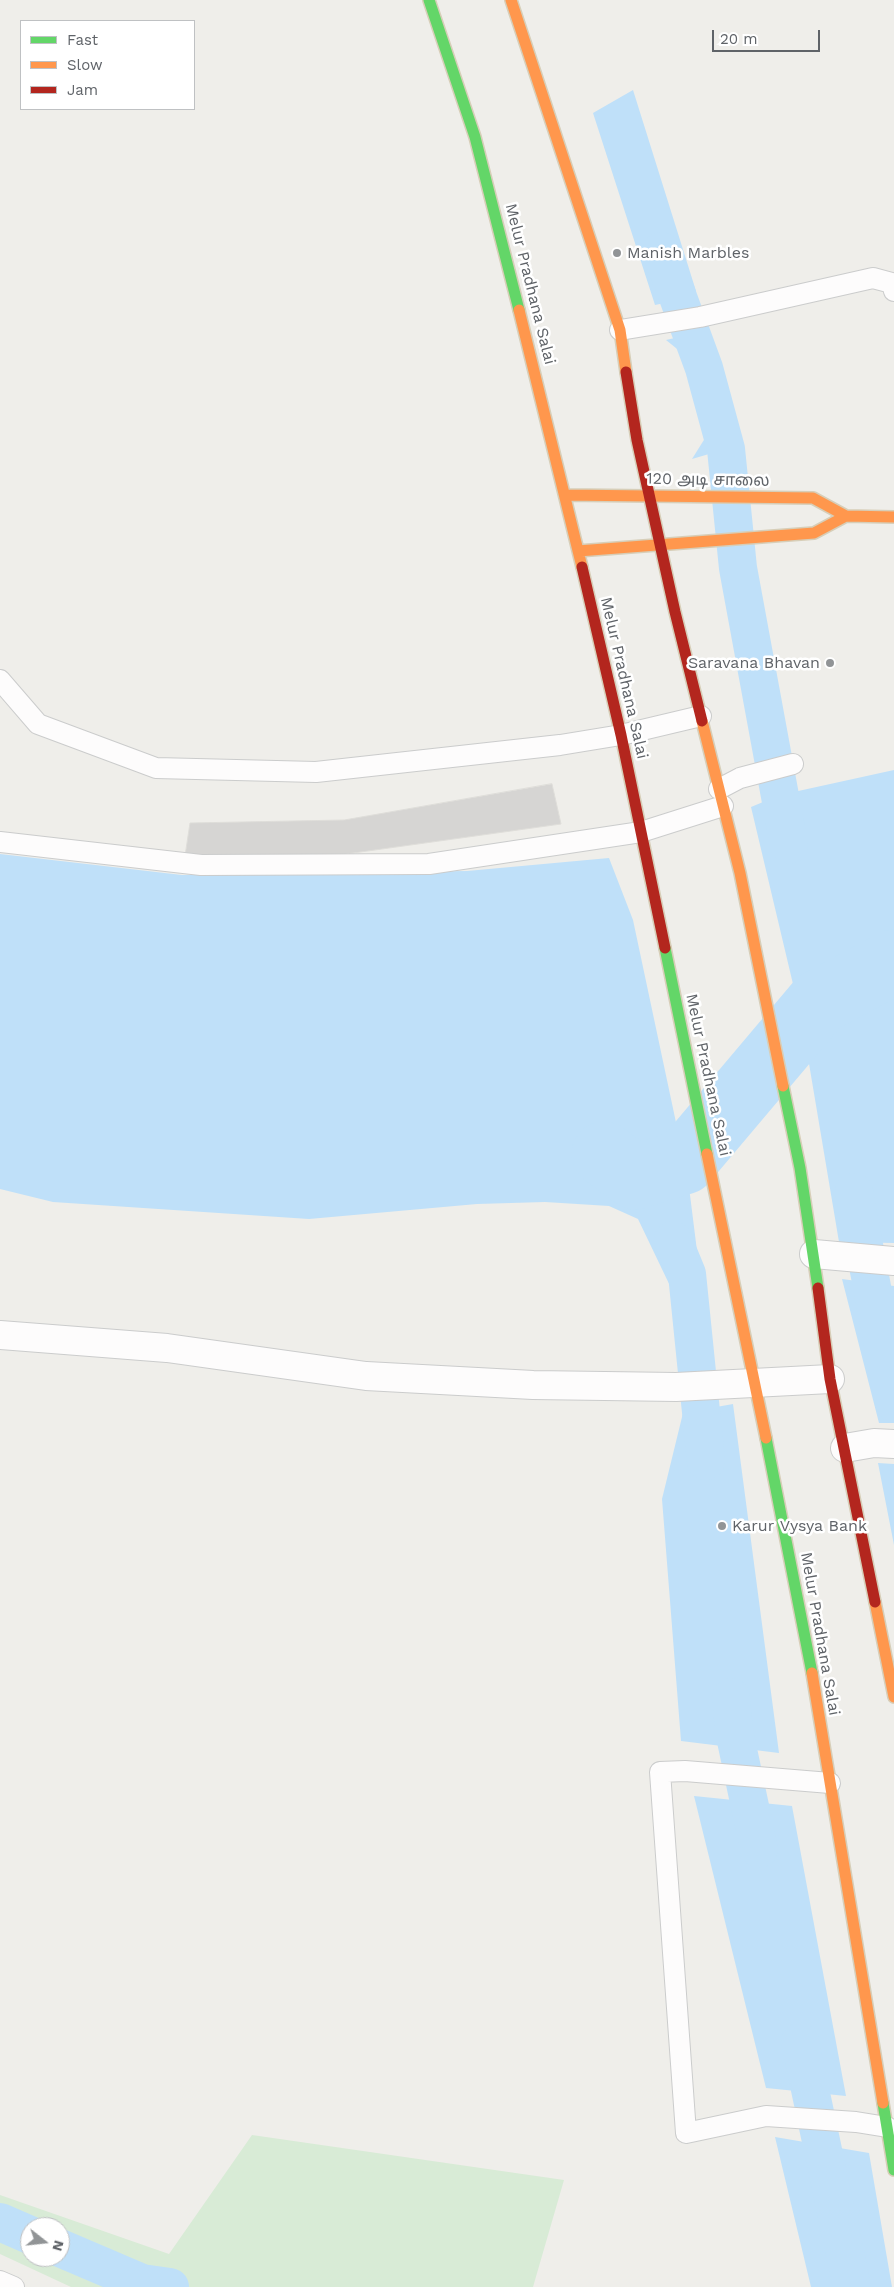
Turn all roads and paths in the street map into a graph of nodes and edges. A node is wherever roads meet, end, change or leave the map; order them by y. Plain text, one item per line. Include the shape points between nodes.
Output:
1 (429, 0) edge
2 (511, 0) edge
3 (894, 291) edge
4 (620, 330) junction
5 (566, 495) junction
6 (651, 496) junction
7 (846, 516) junction
8 (894, 517) edge
9 (660, 545) junction
10 (578, 551) junction
11 (0, 680) edge
12 (701, 716) junction
13 (621, 735) junction
14 (793, 764) dead end
15 (721, 798) junction
16 (641, 832) junction
17 (0, 842) edge
18 (824, 1255) junction
19 (894, 1261) edge
20 (0, 1335) edge
21 (830, 1379) junction
22 (743, 1384) junction
23 (884, 1443) edge
24 (845, 1448) junction
25 (894, 1697) edge
26 (830, 1783) junction
27 (887, 2127) junction
28 (894, 2170) edge
29 (0, 2281) edge
30 (14, 2287) edge

1 - 5 main road, Melur Pradhana Salai via 475,137
2 - 4 main road
3 - 4 lane via 892,283 873,278
4 - 6 main road via 636,440
5 - 6 main road, 120 அடி சாலை
5 - 10 main road, Melur Pradhana Salai
6 - 7 main road, 120 அடி சாலை via 813,498
6 - 9 main road
7 - 8 main road, 120 அடி சாலை
7 - 9 main road via 814,534
9 - 10 main road
9 - 12 main road
10 - 13 main road, Melur Pradhana Salai
11 - 13 lane via 38,724 156,768 316,772 560,745
12 - 13 lane
12 - 15 main road
13 - 16 main road, Melur Pradhana Salai
14 - 15 lane via 740,778
15 - 16 lane
15 - 18 main road via 740,873 800,1168
16 - 17 lane via 429,864 201,865
16 - 22 main road, Melur Pradhana Salai via 720,1216
18 - 19 street
18 - 21 main road
20 - 22 street via 167,1348 366,1376 533,1385 676,1387
21 - 22 street
21 - 24 main road
22 - 26 main road, Melur Pradhana Salai via 809,1657
23 - 24 street
24 - 25 main road
26 - 27 main road, Melur Pradhana Salai
26 - 27 lane via 685,1771 660,1772 686,2133 766,2116
27 - 28 main road, Melur Pradhana Salai
29 - 30 lane

